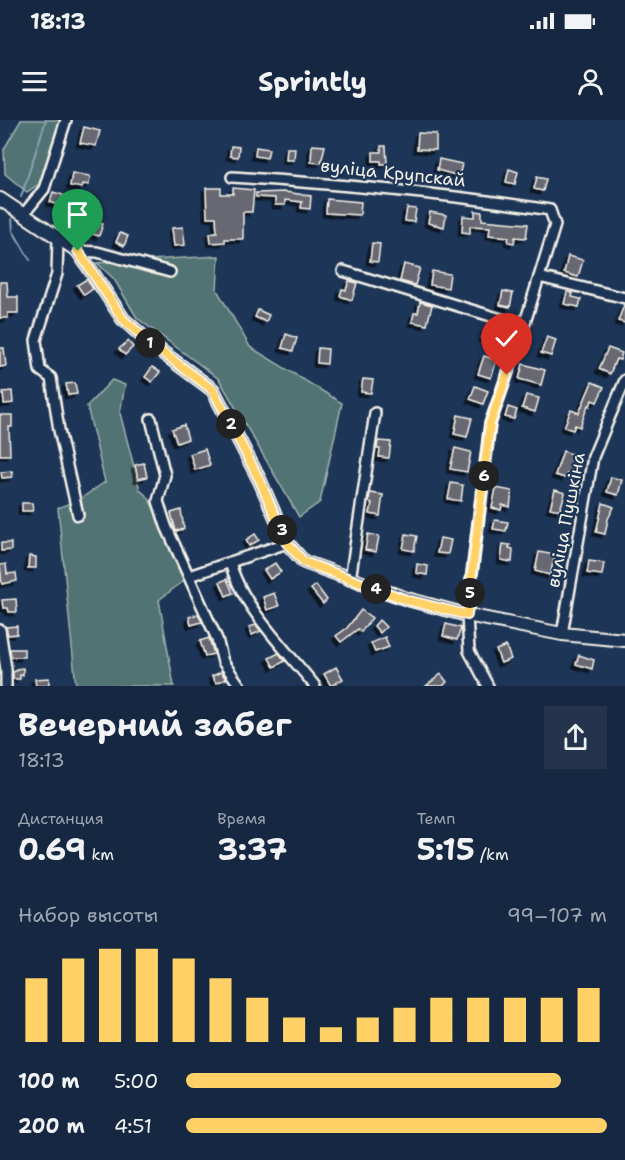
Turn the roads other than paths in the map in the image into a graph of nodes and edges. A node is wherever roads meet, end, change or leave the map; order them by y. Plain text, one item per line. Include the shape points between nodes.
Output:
1 (66, 120) edge
2 (232, 177) dead end
3 (0, 199) edge
4 (23, 215) junction
5 (58, 239) junction
6 (78, 251) junction
7 (343, 271) dead end
8 (170, 272) dead end
9 (539, 277) junction
10 (625, 298) edge
11 (524, 326) junction
12 (625, 381) edge
13 (375, 413) dead end
14 (151, 419) dead end
15 (78, 515) dead end
16 (287, 543) junction
17 (230, 562) junction
18 (189, 576) junction
19 (350, 580) junction
20 (467, 615) junction
21 (0, 630) edge
22 (562, 634) junction
23 (625, 640) edge
24 (6, 686) edge
25 (240, 686) edge
26 (315, 686) edge
27 (488, 686) edge

1 - 4 street via 44,189
2 - 9 street, вуліца Крупскай via 459,196 550,210 555,225
3 - 4 street
4 - 5 street
5 - 6 street
5 - 15 street via 57,274 36,340 40,370 51,378
6 - 8 street via 97,252
6 - 16 street via 123,319 213,390
7 - 11 street
9 - 10 street
9 - 11 street
11 - 20 street via 490,424
12 - 22 street, вуліца Пушкіна via 593,457
13 - 19 street
14 - 18 street via 165,475 158,501
16 - 17 street
16 - 19 street via 304,562
17 - 18 street
17 - 26 street via 250,605
18 - 25 street via 223,662
19 - 20 street
20 - 22 street
20 - 27 street via 469,651
21 - 24 street
22 - 23 street

